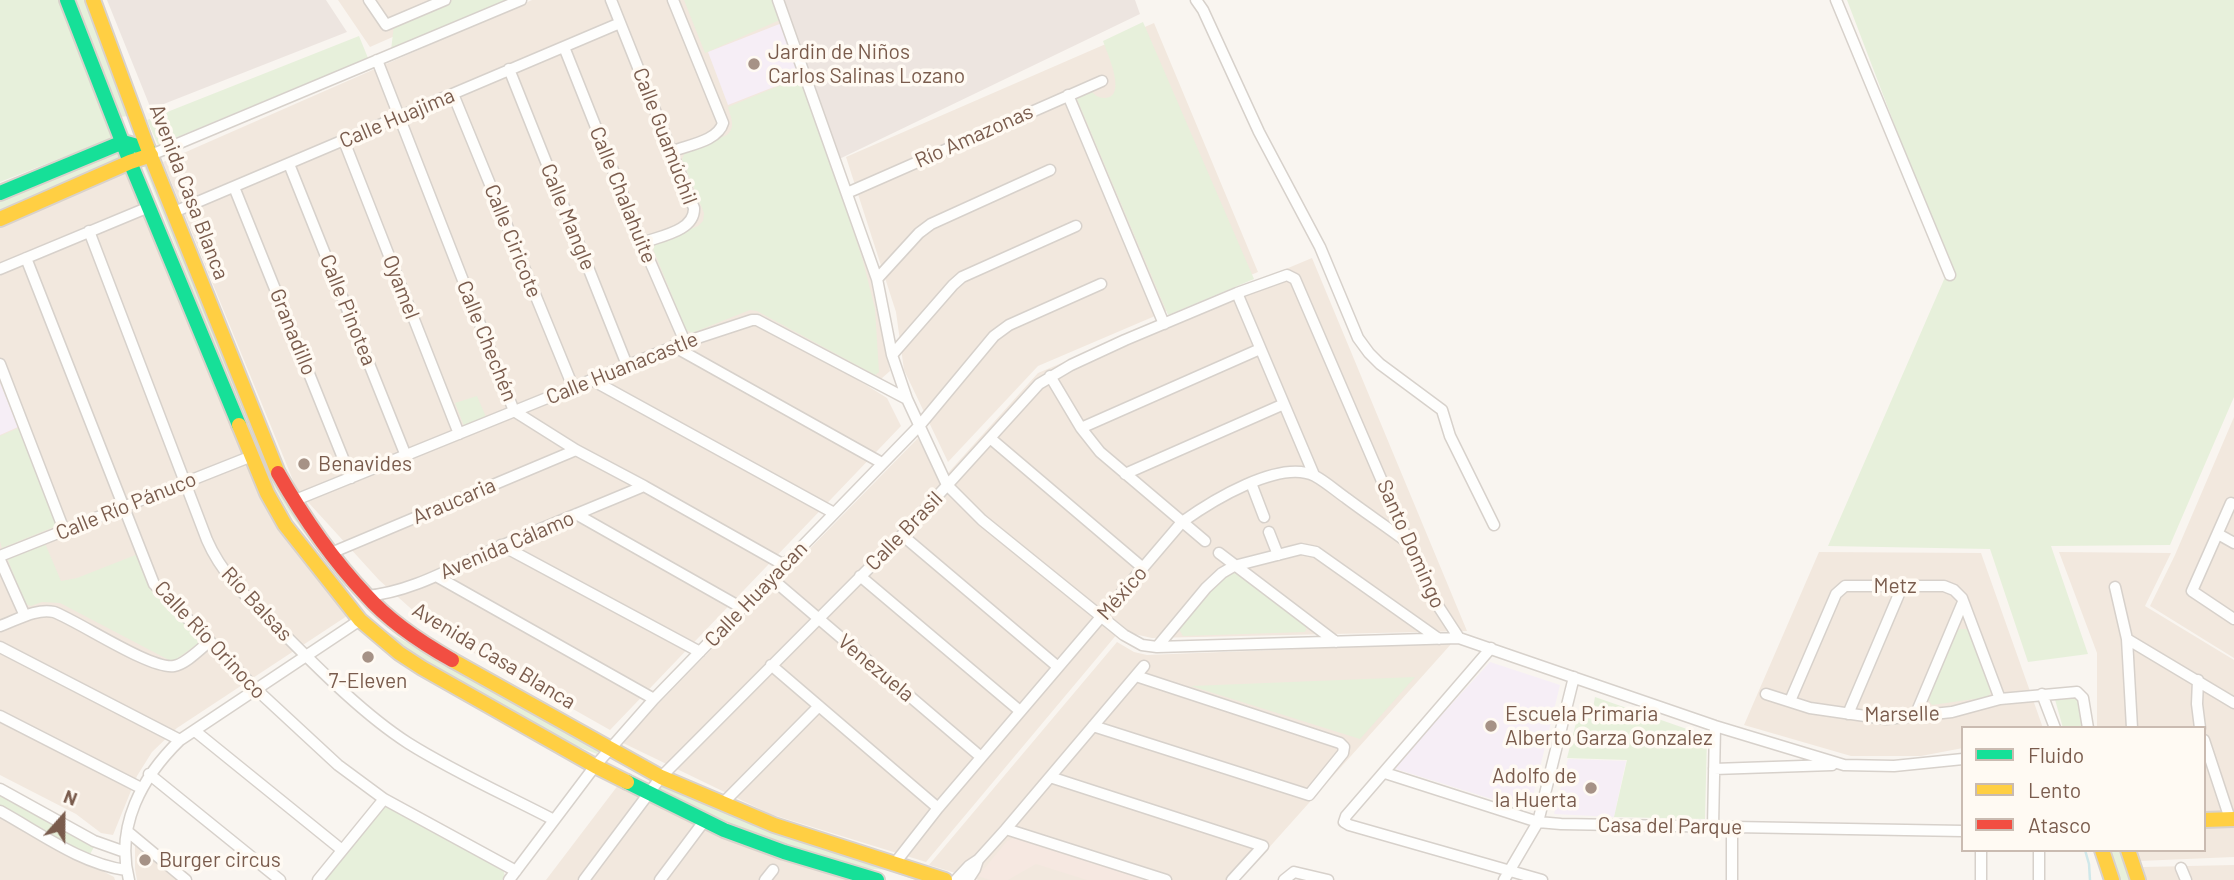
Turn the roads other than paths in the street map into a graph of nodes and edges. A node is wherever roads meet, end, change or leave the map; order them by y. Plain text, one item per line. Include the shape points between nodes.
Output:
1 (67, 0) edge
2 (93, 0) edge
3 (369, 0) edge
4 (445, 0) edge
5 (521, 0) edge
6 (611, 0) edge
7 (673, 0) edge
8 (778, 0) edge
9 (1196, 0) edge
10 (1836, 0) edge
11 (620, 23) junction
12 (564, 47) junction
13 (377, 60) junction
14 (509, 69) junction
15 (1102, 80) dead end
16 (453, 94) junction
17 (1068, 95) junction
18 (135, 114) junction
19 (399, 118) junction
20 (344, 141) junction
21 (127, 143) junction
22 (673, 151) junction
23 (152, 152) junction
24 (130, 162) junction
25 (289, 164) junction
26 (1050, 170) dead end
27 (234, 187) junction
28 (0, 193) edge
29 (847, 193) junction
30 (149, 207) junction
31 (174, 212) junction
32 (0, 219) edge
33 (1076, 226) dead end
34 (89, 231) junction
35 (642, 243) junction
36 (26, 258) junction
37 (0, 269) edge
38 (1291, 275) joint
39 (1950, 275) dead end
40 (877, 279) junction
41 (1101, 284) dead end
42 (1237, 293) junction
43 (1164, 324) junction
44 (685, 342) junction
45 (673, 346) junction
46 (1260, 349) junction
47 (892, 355) junction
48 (0, 364) edge
49 (627, 365) junction
50 (1050, 376) junction
51 (592, 380) junction
52 (573, 387) junction
53 (907, 399) junction
54 (1284, 404) junction
55 (514, 411) junction
56 (920, 425) junction
57 (1081, 428) junction
58 (459, 434) junction
59 (990, 438) junction
60 (576, 450) junction
61 (252, 456) junction
62 (406, 456) junction
63 (883, 463) junction
64 (1125, 474) junction
65 (1314, 475) junction
66 (351, 478) junction
67 (186, 482) junction
68 (1251, 483) junction
69 (285, 485) junction
70 (947, 485) junction
71 (645, 486) junction
72 (267, 493) junction
73 (2233, 498) edge
74 (293, 501) junction
75 (124, 507) junction
76 (834, 513) junction
77 (576, 514) junction
78 (1264, 517) dead end
79 (1182, 522) junction
80 (1494, 525) dead end
81 (64, 530) junction
82 (1269, 532) dead end
83 (2218, 534) junction
84 (902, 535) junction
85 (1205, 541) dead end
86 (1408, 542) junction
87 (2234, 543) edge
88 (501, 545) junction
89 (331, 553) junction
90 (1219, 554) dead end
91 (1278, 555) junction
92 (0, 558) edge
93 (784, 565) junction
94 (1234, 566) junction
95 (1143, 569) junction
96 (436, 576) junction
97 (860, 576) junction
98 (771, 578) junction
99 (1902, 587) junction
100 (2115, 587) dead end
101 (337, 591) junction
102 (366, 596) junction
103 (1963, 601) junction
104 (742, 608) junction
105 (25, 616) junction
106 (1102, 617) junction
107 (817, 618) junction
108 (2234, 619) edge
109 (360, 620) junction
110 (397, 623) junction
111 (0, 626) edge
112 (1458, 638) junction
113 (1438, 639) junction
114 (2127, 639) junction
115 (210, 641) junction
116 (1337, 642) junction
117 (0, 647) edge
118 (1157, 647) junction
119 (1491, 648) junction
120 (699, 652) junction
121 (306, 656) junction
122 (771, 665) junction
123 (1144, 666) dead end
124 (1058, 667) junction
125 (1136, 676) junction
126 (1574, 677) junction
127 (2198, 680) junction
128 (257, 690) junction
129 (1766, 694) dead end
130 (2042, 694) junction
131 (654, 699) junction
132 (2000, 699) junction
133 (1790, 701) junction
134 (2234, 702) edge
135 (819, 706) junction
136 (1020, 711) junction
137 (1848, 714) junction
138 (0, 716) edge
139 (1915, 716) junction
140 (1093, 726) junction
141 (1715, 726) junction
142 (2054, 726) edge
143 (2088, 726) edge
144 (2132, 726) edge
145 (2200, 726) edge
146 (195, 731) junction
147 (180, 740) junction
148 (2206, 746) edge
149 (610, 748) junction
150 (981, 757) junction
151 (1961, 759) edge
152 (1844, 765) junction
153 (595, 766) junction
154 (1714, 769) junction
155 (1385, 773) junction
156 (149, 774) junction
157 (661, 777) junction
158 (1050, 777) junction
159 (141, 788) junction
160 (0, 789) edge
161 (650, 792) junction
162 (384, 799) junction
163 (722, 804) junction
164 (937, 808) junction
165 (0, 811) edge
166 (2232, 819) edge
167 (554, 820) junction
168 (705, 820) junction
169 (2206, 820) edge
170 (1538, 822) junction
171 (1713, 827) junction
172 (1732, 827) junction
173 (1006, 829) junction
174 (127, 831) junction
175 (1961, 831) edge
176 (342, 850) junction
177 (125, 852) junction
178 (1981, 852) edge
179 (2039, 852) edge
180 (2103, 852) edge
181 (2129, 852) edge
182 (978, 860) junction
183 (895, 863) junction
184 (2181, 868) dead end
185 (773, 870) dead end
186 (516, 871) junction
187 (128, 875) edge
188 (1507, 876) edge
189 (186, 880) edge
190 (281, 880) edge
191 (318, 880) edge
192 (509, 880) edge
193 (584, 880) edge
194 (660, 880) edge
195 (765, 880) edge
196 (877, 880) edge
197 (945, 880) edge
198 (956, 880) edge
199 (968, 880) edge
200 (1166, 880) edge
201 (1232, 880) edge
202 (1284, 880) edge
203 (1328, 880) edge
204 (1542, 880) edge
205 (1732, 880) edge
206 (1981, 880) edge
207 (2039, 880) edge
208 (2112, 880) edge
209 (2138, 880) edge
210 (2186, 880) edge

1 - 21 street, Avenida Casa Blanca
2 - 18 street, Avenida Casa Blanca
3 - 4 street via 386,25
5 - 13 street
6 - 11 street, Calle Guamúchil
7 - 22 street via 723,123 716,135
8 - 29 street
9 - 80 street via 1320,247 1358,338 1369,354 1443,410 1450,436
10 - 39 street
11 - 12 street, Calle Huajima
11 - 22 street, Calle Guamúchil
12 - 14 street, Calle Huajima
12 - 35 street, Calle Chalahuite
13 - 19 street, Calle Chechén
13 - 23 street
14 - 16 street, Calle Huajima
14 - 49 street, Calle Mangle
15 - 17 street, Río Amazonas
16 - 19 street, Calle Huajima
16 - 52 street, Calle Ciricote
17 - 29 street, Río Amazonas
17 - 43 street
18 - 21 street
18 - 23 street, Avenida Casa Blanca
19 - 20 street, Calle Huajima
19 - 55 street, Calle Chechén
20 - 25 street, Calle Huajima
20 - 58 street, Oyamel
21 - 23 street
21 - 24 street
21 - 28 street
22 - 35 street, Calle Guamúchil via 694,217 682,228
23 - 24 street
23 - 31 street, Avenida Casa Blanca
24 - 30 street, Avenida Casa Blanca
24 - 32 street
25 - 27 street, Calle Huajima
25 - 62 street, Calle Pinotea
26 - 40 street via 931,223
27 - 31 street, Calle Huajima
27 - 66 street, Granadillo
29 - 40 street
30 - 34 street
30 - 61 street, Avenida Casa Blanca
31 - 69 street, Avenida Casa Blanca
33 - 47 street via 962,277
34 - 36 street
34 - 67 street, Río Balsas
35 - 44 street, Calle Chalahuite
36 - 37 street
36 - 75 street, Calle Río Orinoco
38 - 42 street, Calle Brasil
38 - 86 street, Santo Domingo
40 - 47 street
41 - 56 street, Calle Huayacan via 1001,329
42 - 43 street, Calle Brasil
42 - 46 street
43 - 50 street, Calle Brasil
44 - 45 street, Calle Huanacastle
44 - 53 street, Calle Huanacastle via 757,320
45 - 49 street, Calle Huanacastle
45 - 63 street
46 - 54 street
46 - 57 street
47 - 53 street
48 - 81 street
49 - 51 street, Calle Huanacastle
50 - 57 street
50 - 59 street, Calle Brasil
51 - 52 street, Calle Huanacastle
51 - 76 street
52 - 55 street, Calle Huanacastle
53 - 56 street
54 - 64 street
54 - 65 street
55 - 58 street, Calle Huanacastle
55 - 60 street, Calle Chechén
56 - 63 street, Calle Huayacan
56 - 70 street
57 - 64 street
58 - 62 street, Calle Huanacastle
59 - 70 street, Calle Brasil
59 - 95 street
60 - 71 street, Calle Chechén
60 - 89 street, Araucaria
61 - 67 street, Calle Río Pánuco
61 - 72 street, Avenida Casa Blanca
62 - 66 street, Calle Huanacastle
63 - 76 street, Calle Huayacan
64 - 79 street
65 - 68 street, México via 1280,473
65 - 86 street
66 - 74 street, Calle Huanacastle
67 - 75 street, Calle Río Pánuco
67 - 121 street, Río Balsas via 206,540 224,572
68 - 78 street
68 - 79 street, México
69 - 72 street
69 - 74 street, Avenida Casa Blanca
70 - 84 street, Calle Brasil
70 - 106 street via 982,520
71 - 77 street, Avenida Cálamo
71 - 93 street, Calle Chechén
72 - 101 street, Avenida Casa Blanca via 285,525
73 - 83 street
74 - 89 street, Avenida Casa Blanca
75 - 81 street, Calle Río Pánuco
75 - 115 street, Calle Río Orinoco via 154,584
76 - 93 street, Calle Huayacan
77 - 88 street, Avenida Cálamo
77 - 104 street
79 - 85 street
79 - 95 street, México
81 - 92 street, Calle Río Pánuco
82 - 91 street
83 - 87 street
83 - 108 street via 2192,591
84 - 97 street, Calle Brasil
84 - 124 street
86 - 112 street, Santo Domingo via 1431,595
88 - 96 street, Avenida Cálamo
88 - 120 street
89 - 102 street, Avenida Casa Blanca
90 - 94 street
91 - 94 street
91 - 113 street via 1301,549 1316,552
92 - 105 street
93 - 98 street, Calle Huayacan
94 - 116 street
94 - 118 street via 1206,588
95 - 106 street, México
96 - 102 street, Avenida Cálamo
96 - 131 street
97 - 107 street, Calle Brasil
97 - 136 street
98 - 104 street, Calle Huayacan
98 - 107 street, Venezuela
99 - 103 street, Metz via 1950,588
99 - 133 street, Metz via 1845,586 1838,591
99 - 137 street
100 - 114 street
101 - 102 street
101 - 109 street, Avenida Casa Blanca
102 - 109 street
102 - 110 street, Avenida Casa Blanca
103 - 132 street
103 - 139 street
104 - 120 street, Calle Huayacan
105 - 111 street
105 - 115 street via 54,612 165,666 177,666
106 - 118 street via 1133,641
106 - 124 street, México
107 - 122 street, Calle Brasil
107 - 150 street, Venezuela
109 - 110 street
109 - 121 street
109 - 153 street, Avenida Casa Blanca via 422,668
110 - 149 street, Avenida Casa Blanca via 453,661
112 - 113 street
112 - 119 street
113 - 116 street
114 - 127 street
114 - 144 street
115 - 128 street, Calle Río Orinoco
116 - 118 street
117 - 147 street
119 - 126 street
119 - 155 street
120 - 131 street, Calle Huayacan
121 - 128 street
121 - 167 street, Río Balsas via 408,743
122 - 135 street
122 - 157 street, Calle Brasil
123 - 125 street
124 - 136 street, México
125 - 140 street
125 - 140 street via 1340,743 1343,753 1309,795
126 - 141 street
126 - 170 street
127 - 134 street
127 - 145 street
128 - 146 street
128 - 162 street, Calle Río Orinoco via 338,765
129 - 133 street, Marselle
130 - 132 street, Marselle
130 - 142 street
130 - 143 street, Marselle via 2080,693
131 - 149 street, Calle Huayacan
132 - 139 street, Marselle
133 - 137 street, Marselle
135 - 163 street
135 - 164 street
136 - 150 street, México
137 - 139 street, Marselle via 1886,719
138 - 159 street
140 - 158 street
141 - 152 street
141 - 154 street
146 - 147 street
146 - 176 street
147 - 156 street
148 - 166 street
149 - 153 street, Calle Huayacan
149 - 157 street, Avenida Casa Blanca
150 - 164 street, México
151 - 152 street
152 - 154 street
153 - 161 street, Avenida Casa Blanca
153 - 167 street, Calle Huayacan
154 - 171 street
155 - 170 street, Casa del Parque
155 - 188 street via 1344,822
156 - 159 street
156 - 190 street
157 - 161 street, Calle Brasil
157 - 163 street, Avenida Casa Blanca
158 - 173 street
158 - 201 street via 1263,846
159 - 174 street
160 - 177 street via 94,841
161 - 168 street, Avenida Casa Blanca
161 - 193 street, Calle Brasil
162 - 176 street
162 - 186 street, Calle Río Orinoco
163 - 183 street, Avenida Casa Blanca
164 - 183 street, México
165 - 187 street via 90,861
166 - 169 street
167 - 186 street, Calle Huayacan
168 - 194 street
168 - 196 street, Avenida Casa Blanca via 784,852
170 - 171 street, Casa del Parque
170 - 188 street
171 - 172 street, Casa del Parque
172 - 175 street, Casa del Parque
172 - 205 street
173 - 182 street
173 - 200 street
174 - 177 street
174 - 189 street
176 - 191 street
177 - 187 street
178 - 206 street
179 - 207 street
180 - 208 street
181 - 209 street
182 - 198 street
182 - 199 street
183 - 197 street, Avenida Casa Blanca
184 - 210 street
185 - 195 street
186 - 192 street, Calle Huayacan
188 - 204 street
202 - 203 street via 1294,872

